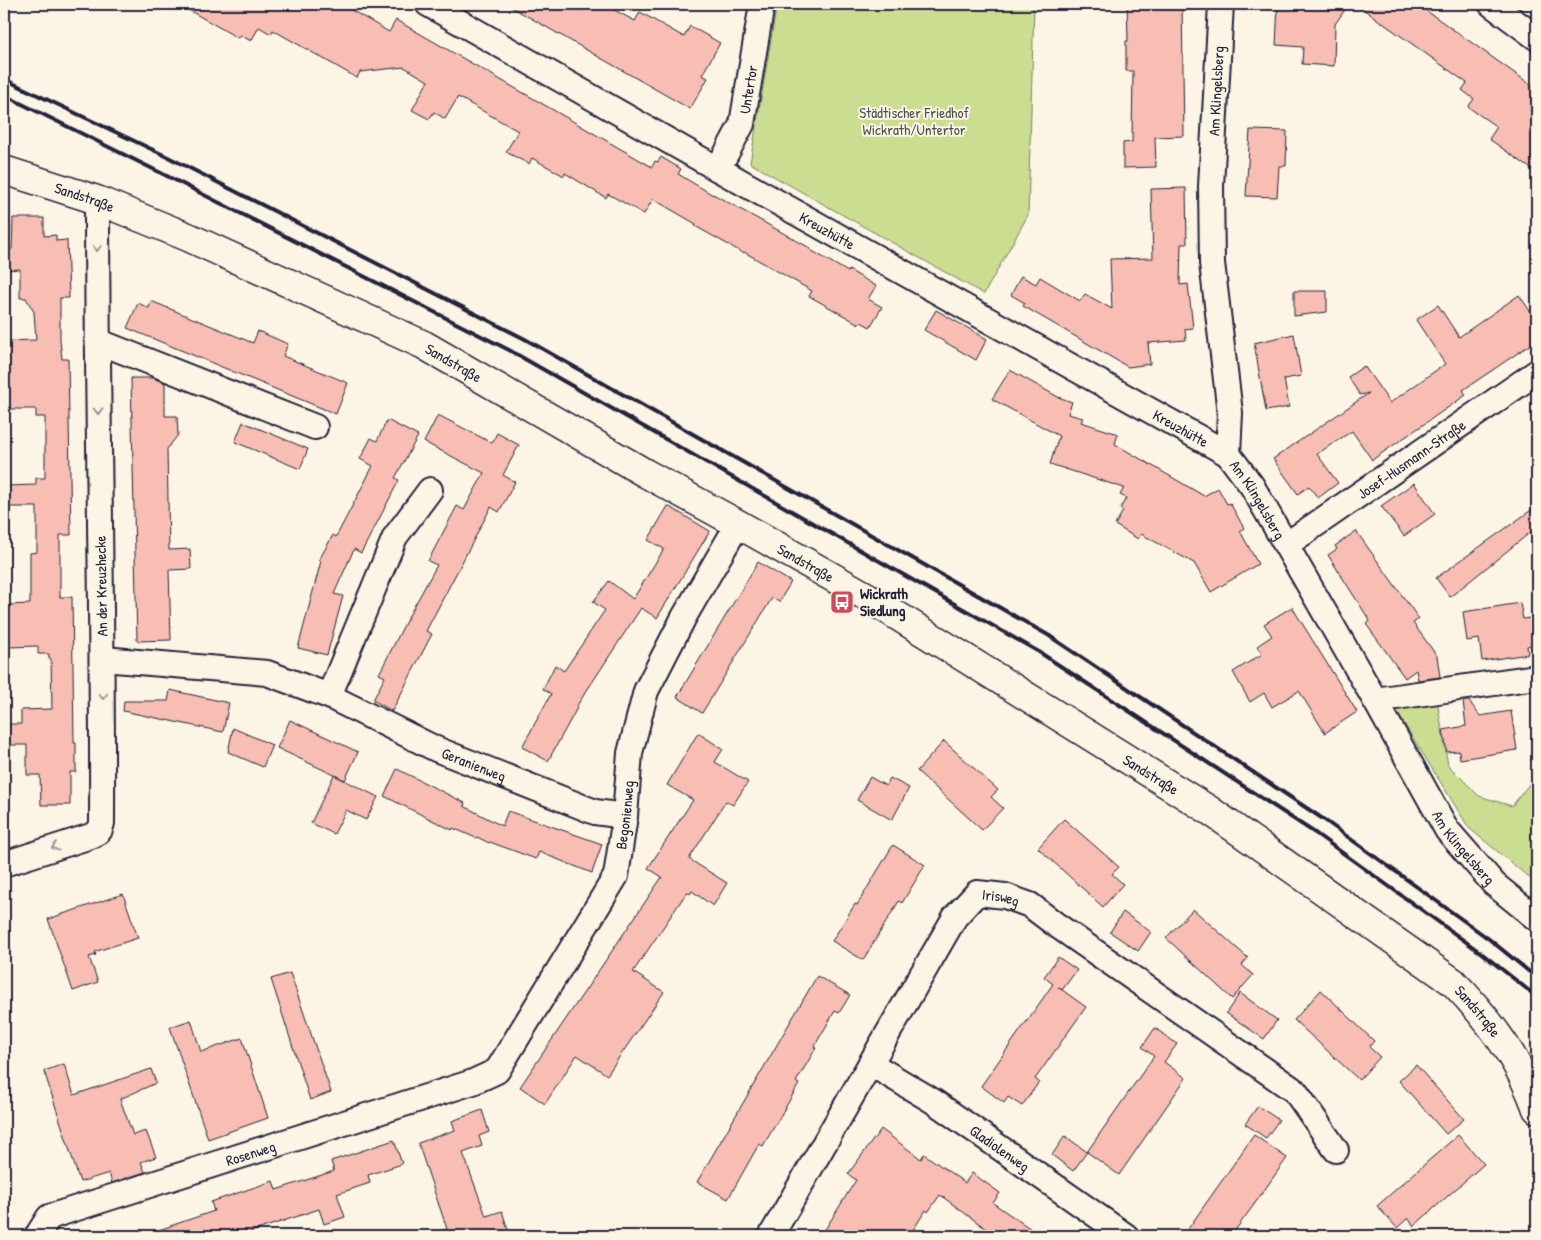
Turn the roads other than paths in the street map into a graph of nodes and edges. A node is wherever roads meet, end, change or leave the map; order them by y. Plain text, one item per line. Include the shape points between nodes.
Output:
1 (428, 4) edge
2 (762, 4) edge
3 (1221, 4) edge
4 (1491, 4) edge
5 (1537, 38) edge
6 (718, 169) junction
7 (4, 170) edge
8 (97, 200) junction
9 (97, 341) junction
10 (1537, 372) edge
11 (315, 427) dead end
12 (1228, 454) junction
13 (430, 490) dead end
14 (738, 524) junction
15 (1286, 545) junction
16 (103, 659) junction
17 (1537, 677) edge
18 (329, 696) junction
19 (1375, 700) junction
20 (625, 816) junction
21 (4, 864) edge
22 (1537, 919) edge
23 (871, 1064) junction
24 (473, 1082) joint
25 (1537, 1109) edge
26 (1336, 1150) dead end
27 (37, 1236) edge
28 (771, 1236) edge
29 (1126, 1236) edge

1 - 6 street, Kreuzhütte
2 - 6 street, Untertor via 742,124
3 - 12 street, Am Klingelsberg via 1211,186 1212,263 1230,413
4 - 5 street
6 - 12 street, Kreuzhütte
7 - 8 main road, Sandstraße
8 -> 9 street, An der Kreuzhecke
8 - 14 main road, Sandstraße via 188,237 424,345
9 - 11 street
9 -> 16 street, An der Kreuzhecke
10 - 15 street, Josef-Husmann-Straße
12 - 15 street, Am Klingelsberg via 1252,486
13 - 18 street via 395,537
14 - 20 street, Begonienweg via 646,691 630,753
14 - 25 main road, Sandstraße via 864,595 1209,810 1453,982 1496,1030
15 - 19 street, Am Klingelsberg
16 - 18 street, Geranienweg via 267,673
16 -> 21 street, An der Kreuzhecke via 100,830
17 - 19 street
18 - 20 street, Geranienweg via 436,750 595,812
19 - 22 street, Am Klingelsberg via 1447,830 1494,884
20 - 24 street, Begonienweg via 616,876 498,1071
23 - 26 street, Irisweg via 955,918 977,893 1005,896 1030,905 1295,1091
23 - 28 street, Irisweg
23 - 29 street, Gladiolenweg via 933,1101
24 - 27 street, Rosenweg via 49,1217

